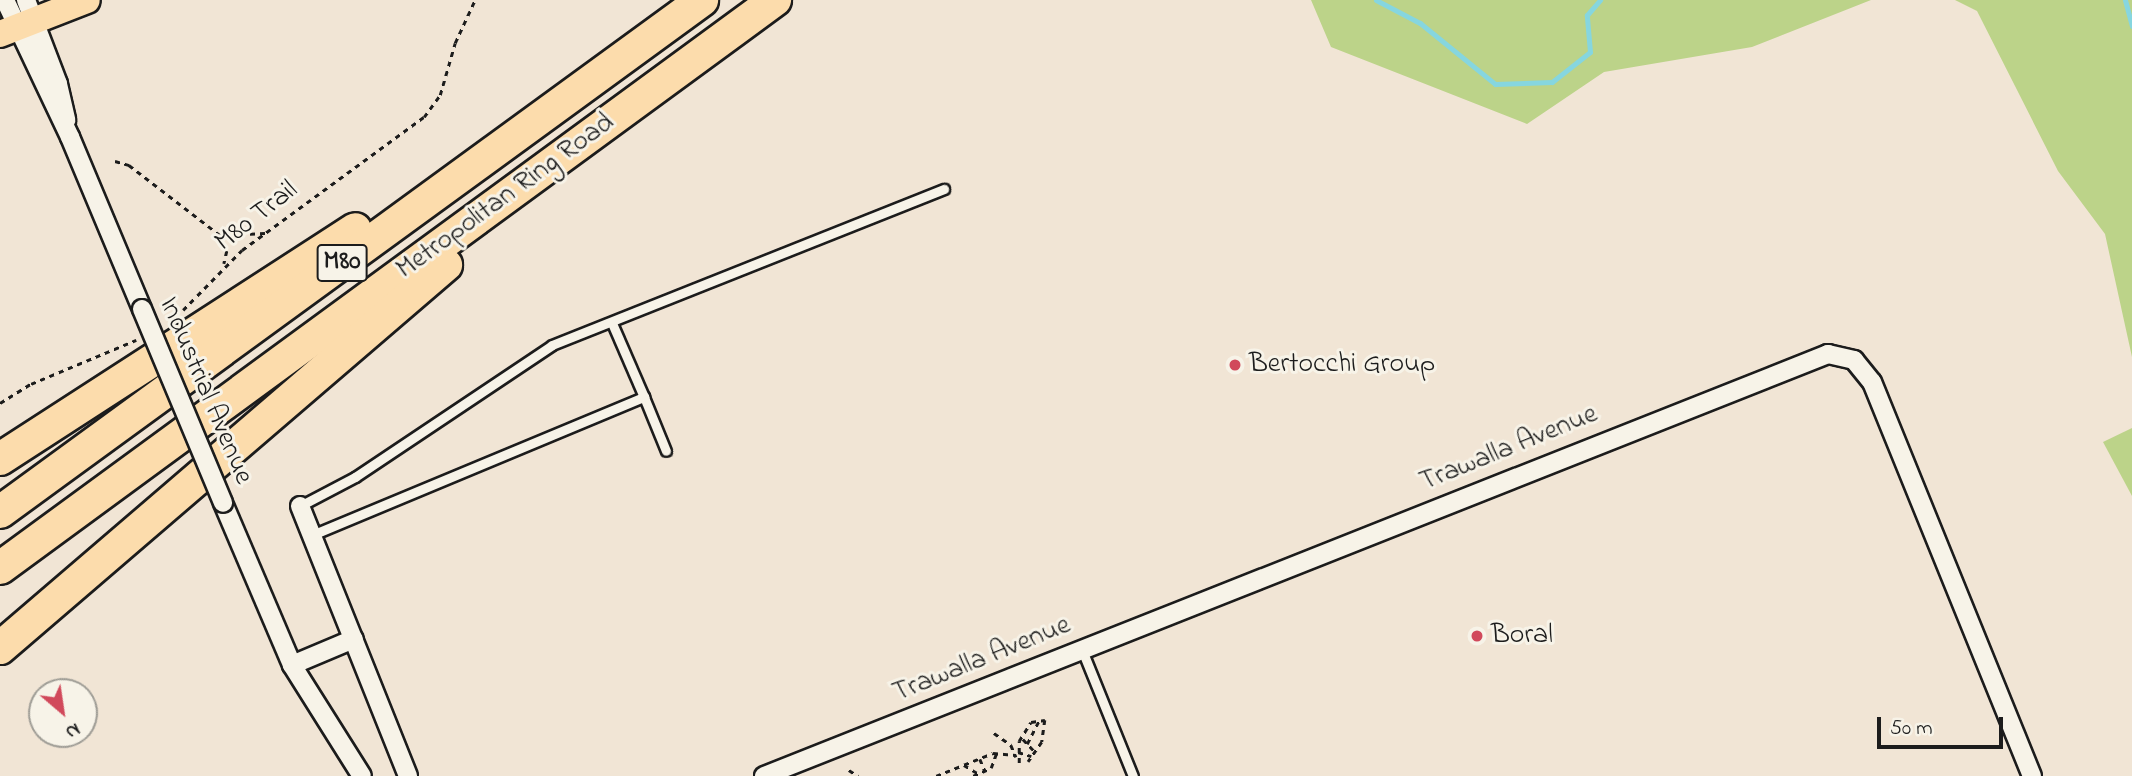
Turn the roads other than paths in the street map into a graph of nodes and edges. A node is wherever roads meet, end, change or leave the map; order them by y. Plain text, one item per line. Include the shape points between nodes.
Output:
1 (5, 0) edge
2 (87, 0) edge
3 (775, 0) edge
4 (693, 6) edge
5 (20, 21) edge
6 (664, 81) junction
7 (944, 189) dead end
8 (612, 323) junction
9 (644, 397) junction
10 (666, 452) dead end
11 (0, 459) edge
12 (300, 506) joint
13 (0, 512) edge
14 (312, 535) junction
15 (0, 568) edge
16 (354, 639) junction
17 (0, 648) edge
18 (1081, 648) junction
19 (292, 665) junction
20 (362, 776) edge
21 (408, 776) edge
22 (764, 776) edge
23 (1133, 776) edge
24 (2032, 776) edge

1 - 5 street, Industrial Avenue
2 - 5 main road
3 - 6 highway, Metropolitan Ring Road / M80
4 - 11 highway
4 - 13 highway, Metropolitan Ring Road / M80
5 - 19 street, Industrial Avenue, bridge
6 - 15 highway, Metropolitan Ring Road / M80
6 - 17 highway
7 - 8 lane
8 - 9 lane
8 - 12 lane via 521,362 355,477
9 - 10 lane
9 - 14 lane
12 - 14 street
14 - 16 street
16 - 19 street
16 - 21 street
18 - 22 street, Trawalla Avenue
18 - 23 lane
18 - 24 street, Trawalla Avenue via 1818,354 1838,354 1861,366 1879,396
19 - 20 street, Industrial Avenue

